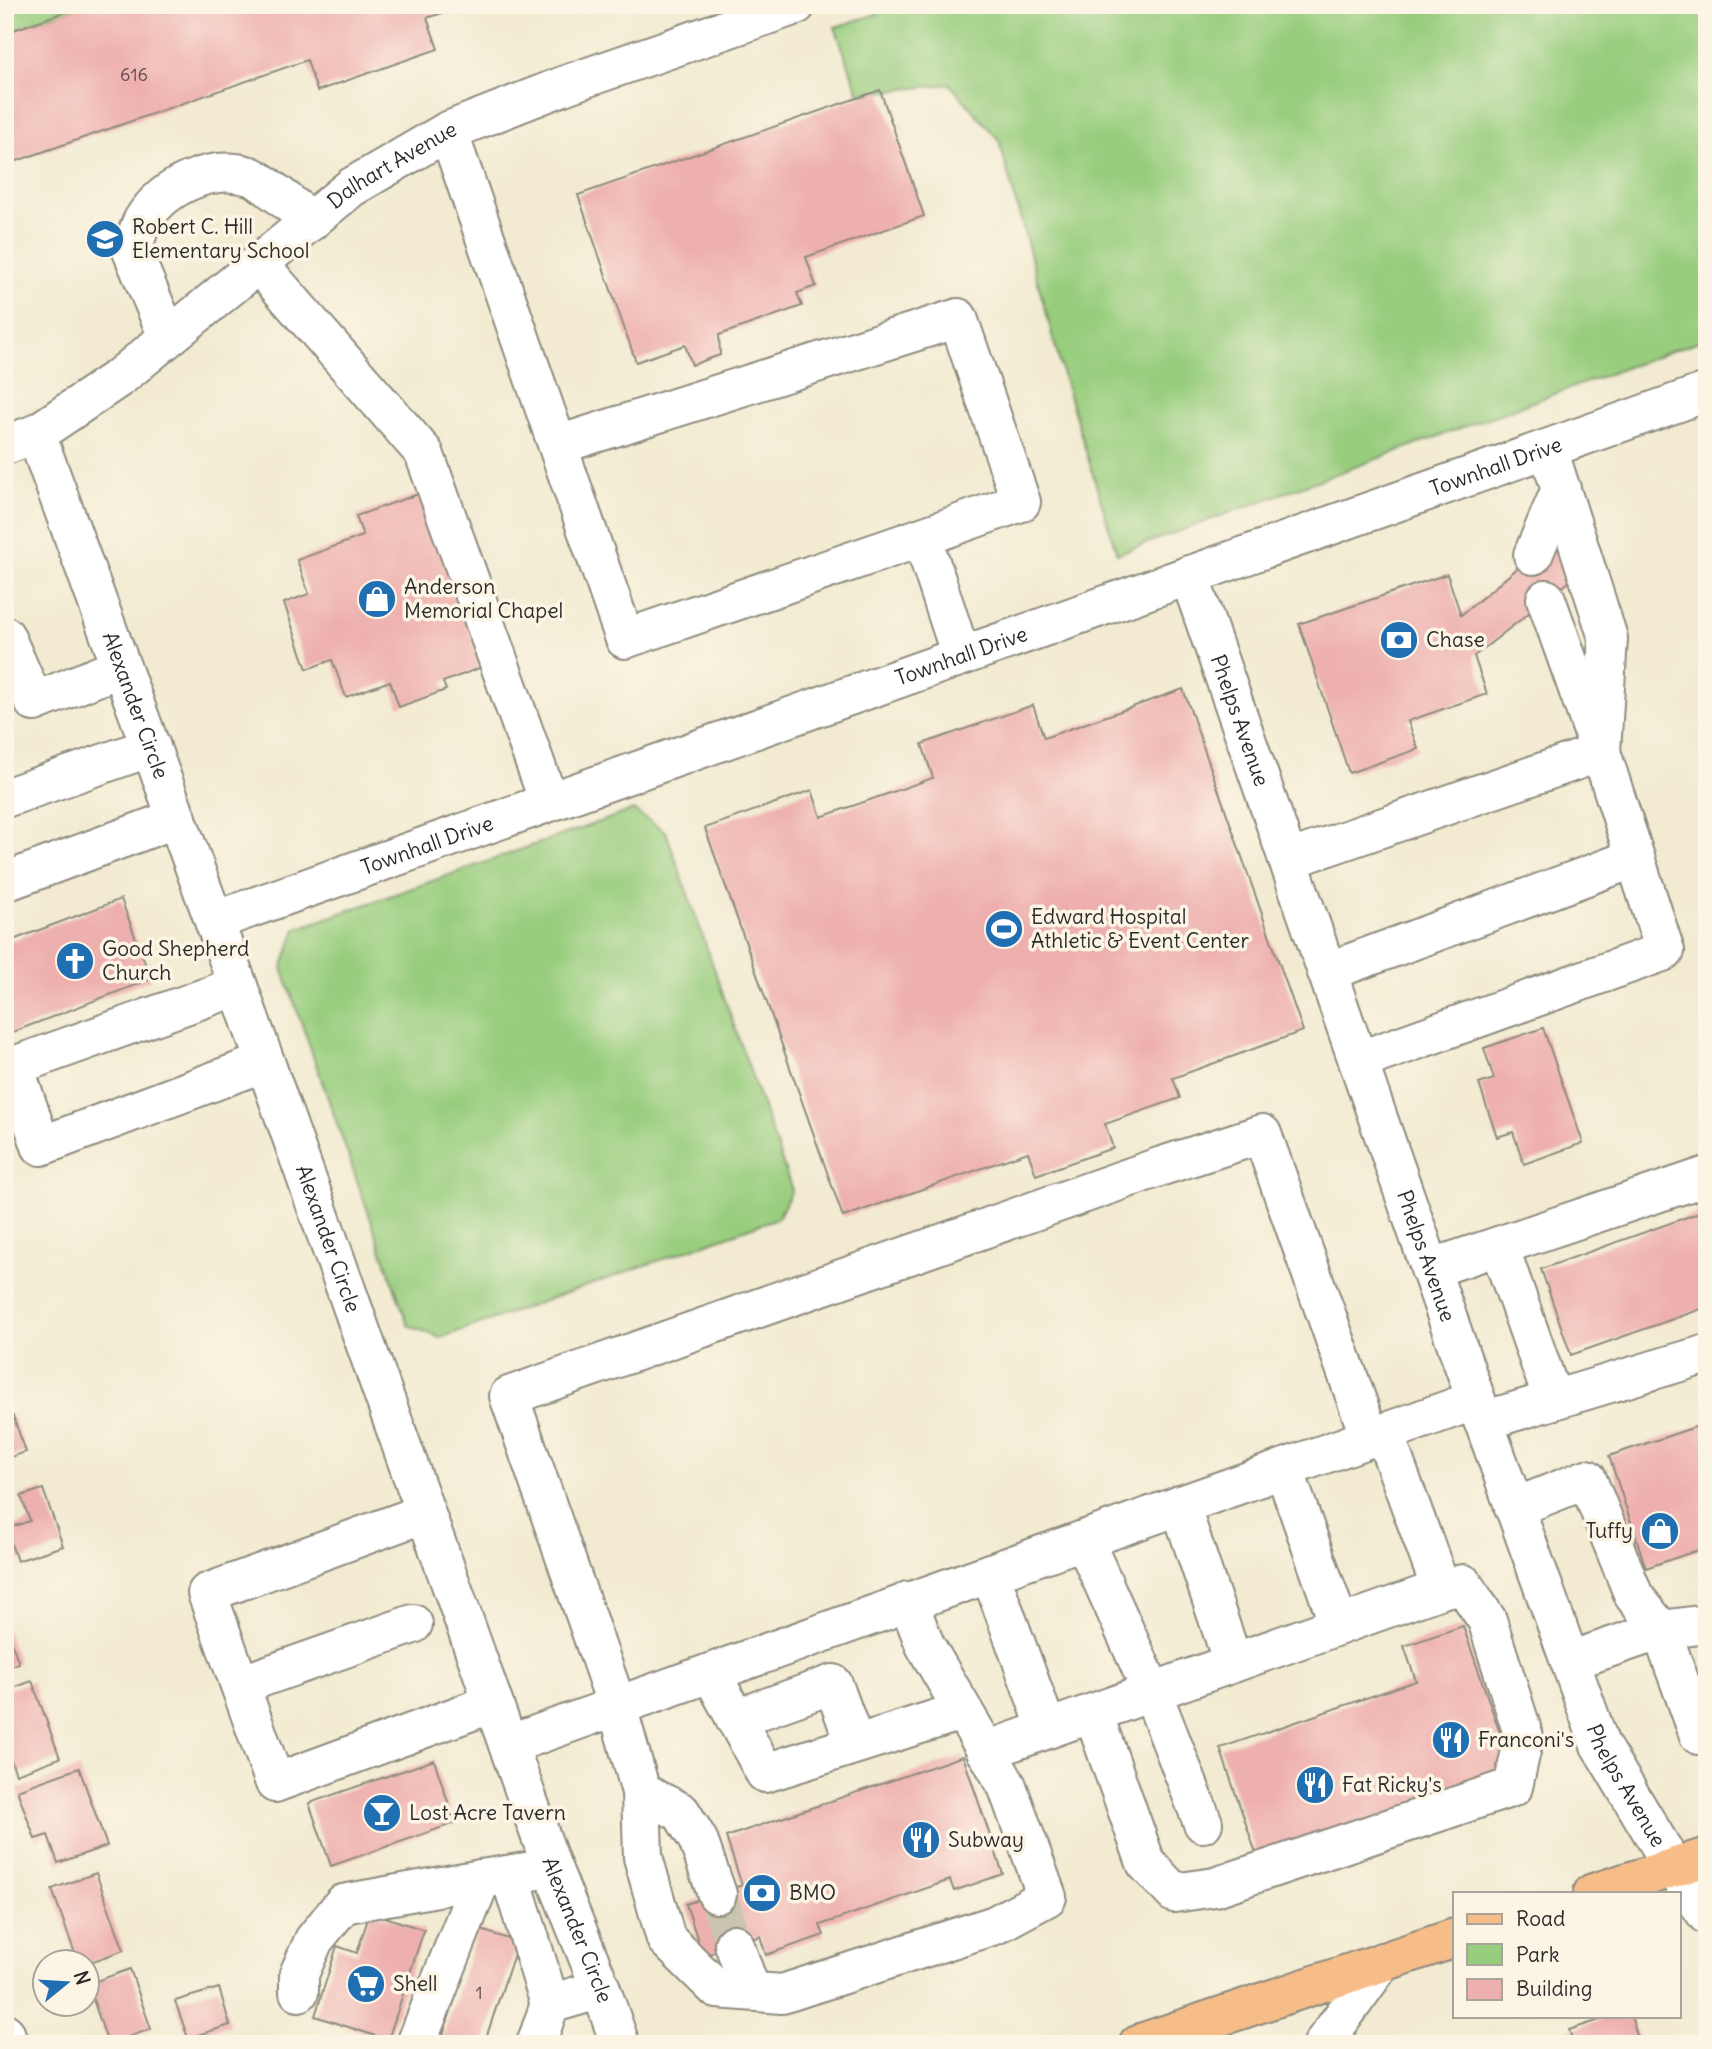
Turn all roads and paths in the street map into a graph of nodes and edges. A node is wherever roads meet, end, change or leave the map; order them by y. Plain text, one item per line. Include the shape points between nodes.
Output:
1 (796, 5) edge
2 (753, 12) edge
3 (449, 131) junction
4 (311, 221) junction
5 (259, 264) junction
6 (168, 337) junction
7 (1707, 392) edge
8 (21, 440) edge
9 (558, 445) junction
10 (1548, 449) junction
11 (1561, 489) junction
12 (922, 537) junction
13 (1533, 555) dead end
14 (1189, 575) junction
15 (1546, 599) dead end
16 (5, 636) edge
17 (961, 656) junction
18 (121, 667) junction
19 (151, 747) junction
20 (1601, 752) junction
21 (5, 798) edge
22 (549, 802) junction
23 (177, 818) junction
24 (1635, 858) junction
25 (1288, 860) junction
26 (5, 882) edge
27 (214, 921) junction
28 (1327, 972) junction
29 (238, 986) junction
30 (1358, 1061) junction
31 (265, 1062) junction
32 (1707, 1177) edge
33 (1499, 1246) junction
34 (1430, 1269) junction
35 (1707, 1354) edge
36 (1553, 1400) junction
37 (1479, 1411) junction
38 (1377, 1435) junction
39 (1284, 1469) junction
40 (1180, 1505) junction
41 (1514, 1508) junction
42 (425, 1513) junction
43 (1084, 1540) junction
44 (990, 1573) junction
45 (1441, 1589) junction
46 (908, 1601) junction
47 (413, 1624) dead end
48 (1707, 1624) edge
49 (1339, 1625) junction
50 (1661, 1630) junction
51 (816, 1635) junction
52 (1570, 1661) junction
53 (1233, 1663) junction
54 (711, 1673) junction
55 (833, 1684) junction
56 (240, 1685) junction
57 (1152, 1692) junction
58 (494, 1703) junction
59 (617, 1706) junction
60 (962, 1710) junction
61 (1093, 1713) junction
62 (736, 1718) junction
63 (1047, 1729) junction
64 (1707, 1733) edge
65 (855, 1744) junction
66 (508, 1745) junction
67 (986, 1751) junction
68 (641, 1792) junction
69 (1203, 1823) dead end
70 (1690, 1862) edge
71 (552, 1868) junction
72 (495, 1877) junction
73 (1596, 1892) edge
74 (717, 1894) tunnel mouth
75 (1707, 1915) edge
76 (1453, 1939) edge
77 (734, 1944) tunnel mouth
78 (1382, 1962) junction
79 (601, 1989) junction
80 (751, 1991) junction
81 (299, 1992) dead end
82 (550, 2004) junction
83 (5, 2033) edge
84 (9, 2044) edge
85 (416, 2044) edge
86 (536, 2044) edge
87 (620, 2044) edge
88 (1138, 2044) edge
89 (1322, 2044) edge

1 - 2 street, Dalhart Avenue
2 - 3 street, Dalhart Avenue
3 - 4 street, Dalhart Avenue via 352,187
3 - 9 street
4 - 5 street, Dalhart Avenue
4 - 6 street via 252,177 220,173 190,180 163,196 142,221 132,251
5 - 6 street, Dalhart Avenue
5 - 22 street via 424,453
6 - 8 street, Dalhart Avenue via 120,377
7 - 10 street, Townhall Drive
8 - 18 street, Alexander Circle
9 - 12 street via 625,639
9 - 12 street via 958,318 1021,502
10 - 11 street
10 - 14 street, Townhall Drive
11 - 13 street
11 - 20 street via 1608,638
12 - 17 street
14 - 17 street, Townhall Drive
14 - 25 street, Phelps Avenue
15 - 20 street
16 - 18 street via 34,702
17 - 22 street, Townhall Drive
18 - 19 street, Alexander Circle
19 - 21 street
19 - 23 street, Alexander Circle
20 - 24 street
20 - 25 street
22 - 27 street, Townhall Drive
23 - 26 street
23 - 27 street, Alexander Circle
24 - 28 street
24 - 30 street via 1665,951
25 - 28 street, Phelps Avenue
27 - 29 street, Alexander Circle
28 - 30 street, Phelps Avenue
29 - 31 street, Alexander Circle
29 - 31 street via 14,1066 41,1146
30 - 34 street, Phelps Avenue
31 - 42 street, Alexander Circle
32 - 33 street
33 - 34 street
33 - 36 street
34 - 37 street, Phelps Avenue
35 - 36 street
36 - 37 street
37 - 38 street
37 - 41 street, Phelps Avenue
38 - 39 street
38 - 45 street
38 - 59 street via 1262,1134 509,1396
39 - 40 street
39 - 49 street
40 - 43 street
40 - 53 street
41 - 50 street via 1587,1479 1634,1596
41 - 52 street, Phelps Avenue
42 - 56 street via 207,1593
42 - 58 street, Alexander Circle
43 - 44 street
43 - 57 street
44 - 46 street
44 - 63 street
45 - 49 street
45 - 61 street via 1463,1584 1487,1620 1524,1737 1513,1787 1215,1887 1174,1892 1146,1863
46 - 51 street
46 - 60 street via 925,1645
47 - 56 street
48 - 50 street
49 - 53 street
50 - 52 street
50 - 64 street via 1699,1735
51 - 54 street
51 - 55 street
52 - 70 street, Phelps Avenue via 1600,1745
53 - 57 street
54 - 59 street
54 - 62 street
55 - 62 street
55 - 65 street
56 - 58 street via 275,1783
57 - 61 street
57 - 69 street
58 - 66 street, Alexander Circle
59 - 66 street
59 - 68 street
60 - 65 street
60 - 67 street
61 - 63 street
62 - 65 street via 765,1773
63 - 67 street
66 - 71 street, Alexander Circle
67 - 80 street via 1007,1786 1046,1898 995,1925 782,1994
68 - 74 street via 681,1812 698,1840
68 - 80 street via 643,1857 666,1939 717,1989
70 - 73 main road
70 - 75 street, Phelps Avenue
71 - 72 street
71 - 79 street, Alexander Circle
72 - 81 street via 344,1904 314,1940 299,1975
72 - 82 street
72 - 85 street
76 - 78 main road
77 - 80 street
78 - 88 main road
78 - 89 street
79 - 82 street
79 - 87 street, Alexander Circle
82 - 86 street
83 - 84 street

